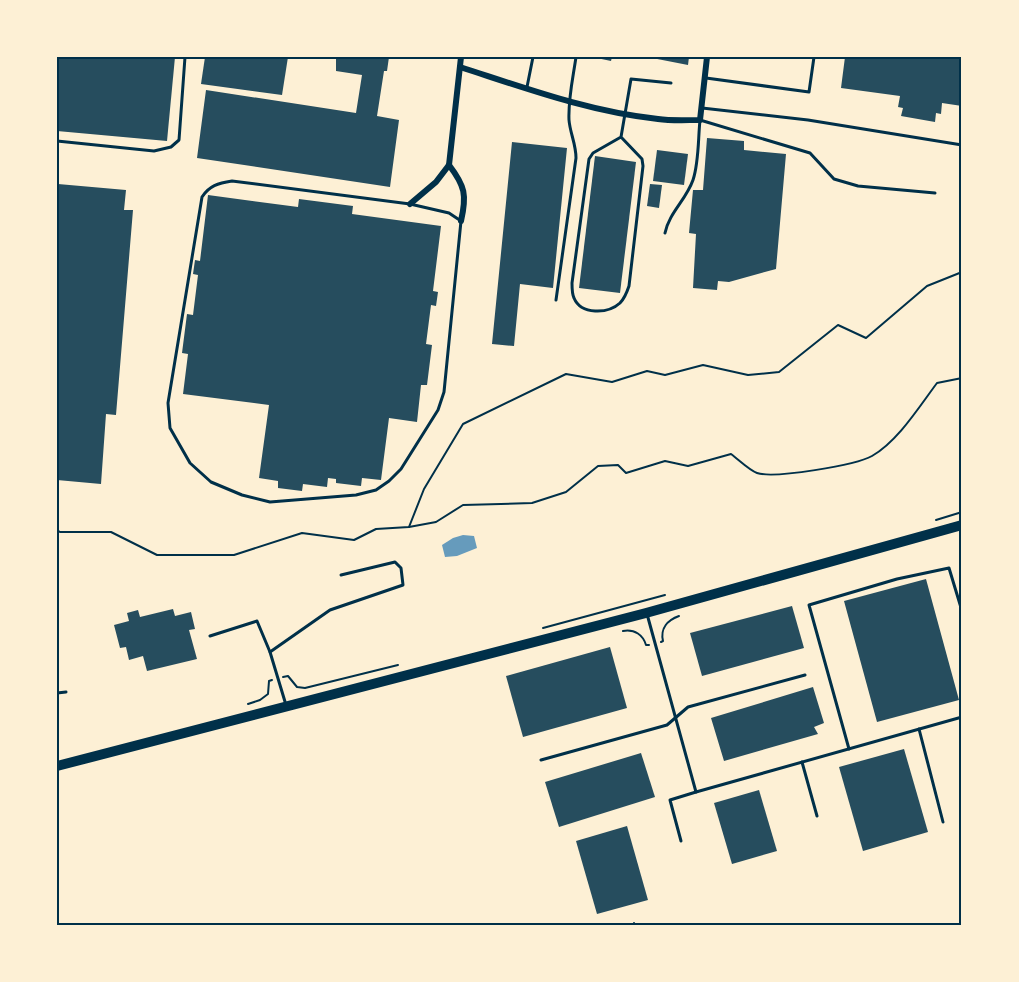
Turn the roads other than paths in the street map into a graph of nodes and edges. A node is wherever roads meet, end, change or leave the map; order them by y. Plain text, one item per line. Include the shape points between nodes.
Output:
1 (185, 57) edge
2 (461, 57) edge
3 (532, 57) edge
4 (576, 57) edge
5 (707, 57) edge
6 (813, 57) edge
7 (460, 67) junction
8 (705, 77) junction
9 (671, 84) dead end
10 (526, 89) junction
11 (569, 100) junction
12 (702, 108) junction
13 (625, 115) junction
14 (700, 120) junction
15 (621, 137) junction
16 (57, 141) edge
17 (962, 145) edge
18 (449, 165) junction
19 (935, 194) dead end
20 (410, 204) junction
21 (461, 221) junction
22 (665, 233) dead end
23 (556, 300) dead end
24 (962, 525) edge
25 (341, 575) dead end
26 (962, 611) edge
27 (646, 613) junction
28 (210, 636) dead end
29 (270, 652) junction
30 (805, 675) dead end
31 (66, 692) dead end
32 (57, 693) edge
33 (286, 706) junction
34 (962, 717) edge
35 (676, 718) junction
36 (919, 729) junction
37 (849, 749) junction
38 (541, 760) dead end
39 (802, 762) junction
40 (57, 766) edge
41 (696, 792) junction
42 (817, 816) dead end
43 (943, 822) dead end
44 (681, 841) dead end

1 - 16 lane via 179,140 171,147 154,151
2 - 7 street
3 - 10 lane
4 - 11 lane
5 - 8 street
6 - 8 lane via 809,92
7 - 10 street
7 - 18 street
8 - 12 street
9 - 13 lane via 631,79
10 - 11 street
11 - 13 street
11 - 23 lane via 576,158
12 - 14 street
12 - 17 lane via 808,120
13 - 14 street
13 - 15 lane
14 - 19 lane via 810,153 834,179 858,186
14 - 22 lane via 694,178 667,221
15 - 15 lane via 642,159 643,166 629,286 627,294 613,308 593,311 574,299 572,283 589,159
18 - 20 street
18 - 21 street via 464,189
20 - 21 lane via 449,213
20 - 21 lane via 232,181 207,189 202,197 168,403 170,428 190,463 212,482 242,495 281,501 376,490 401,469 438,410 444,392
24 - 27 highway
25 - 29 lane via 395,562 403,585 330,610
26 - 37 lane via 949,568 809,605
27 - 33 highway
27 - 35 lane
28 - 29 lane via 257,621
29 - 33 lane
30 - 35 lane via 687,708
31 - 32 lane
33 - 40 highway
34 - 36 lane
35 - 38 lane via 667,725
35 - 41 lane
36 - 37 lane
36 - 43 lane
37 - 39 lane
39 - 41 lane
39 - 42 lane
41 - 44 lane via 670,800

